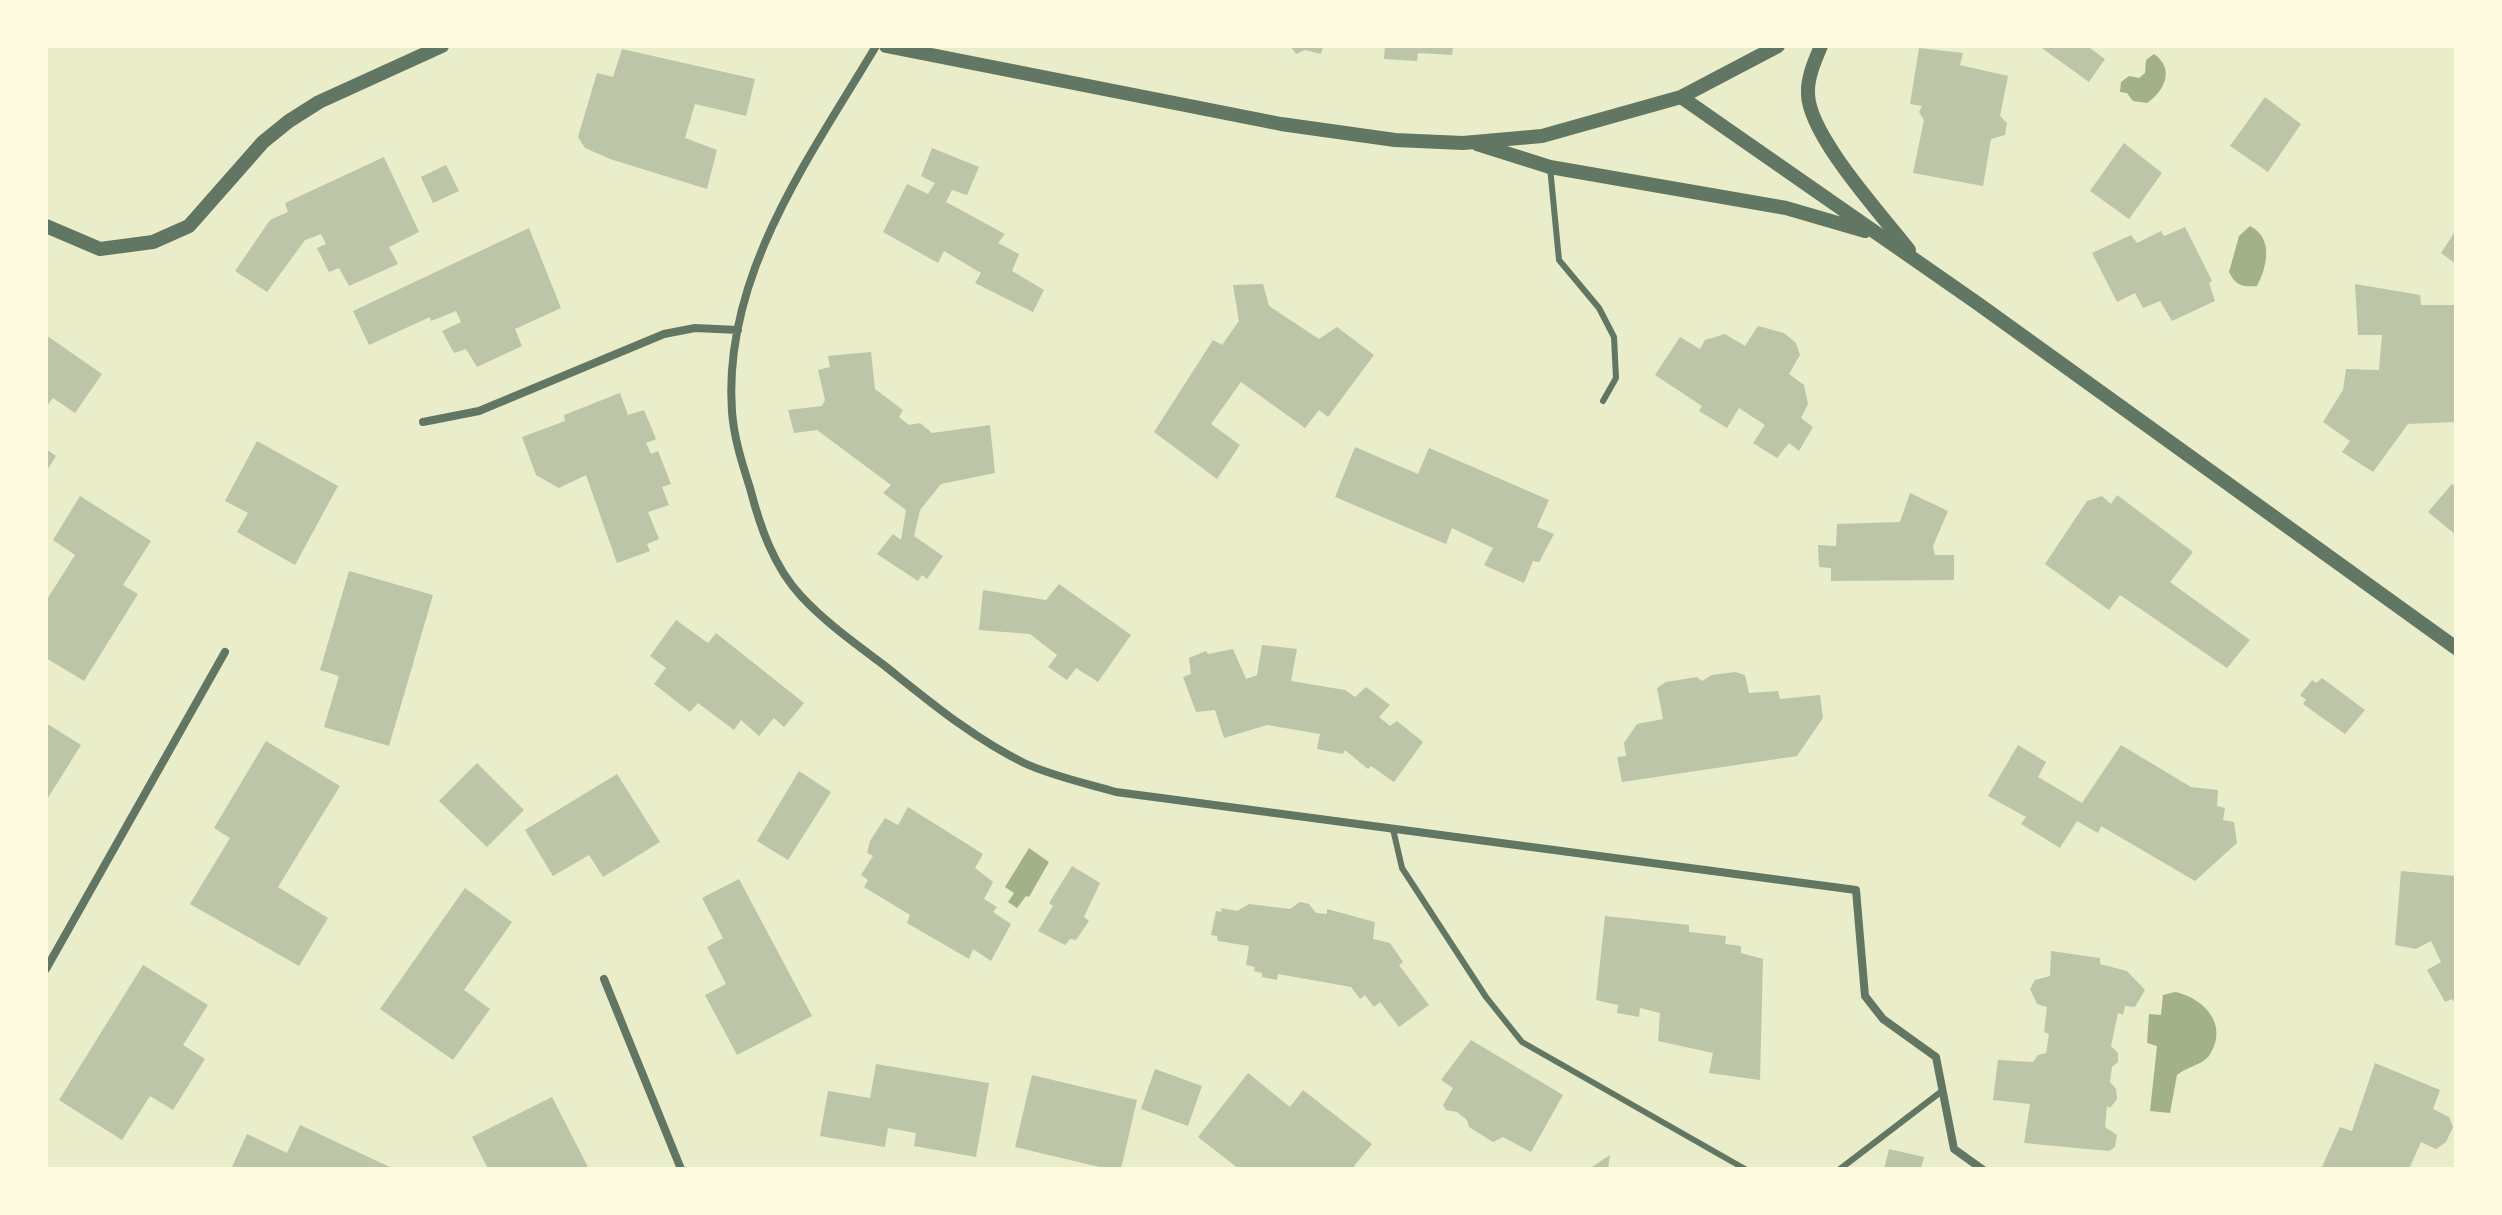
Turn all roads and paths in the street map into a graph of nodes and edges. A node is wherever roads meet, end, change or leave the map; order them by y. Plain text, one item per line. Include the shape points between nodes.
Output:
1 (442, 46) edge
2 (876, 46) edge
3 (886, 46) edge
4 (1778, 46) edge
5 (1821, 46) edge
6 (1681, 97) junction
7 (1473, 143) junction
8 (1550, 167) junction
9 (46, 226) edge
10 (1879, 235) junction
11 (1916, 260) junction
12 (738, 330) junction
13 (1603, 401) dead end
14 (423, 422) dead end
15 (2456, 648) edge
16 (225, 652) dead end
17 (1393, 829) junction
18 (46, 969) edge
19 (604, 979) dead end
20 (1942, 1091) junction
21 (681, 1169) edge
22 (1745, 1169) edge
23 (1840, 1169) edge
24 (1982, 1169) edge

1 - 9 street via 289,121 263,142 189,226 153,242 100,249
2 - 12 street via 782,207 757,261
3 - 7 street via 1281,124 1395,140
4 - 6 street
5 - 11 street via 1807,92 1811,115
6 - 7 street via 1542,136
6 - 10 street
7 - 8 street
8 - 10 street via 1786,208
8 - 13 lane via 1559,260 1599,308 1614,337 1616,378
10 - 11 street
11 - 15 street
12 - 14 street via 695,328 664,334 479,411
12 - 17 street via 732,410 757,516 774,558 800,595 831,624 951,718 1024,763 1116,792
16 - 18 street
17 - 20 street via 1856,890 1865,996 1883,1019 1936,1057
17 - 22 lane via 1402,868 1486,997 1522,1042
19 - 21 street
20 - 23 lane
20 - 24 street via 1954,1149

